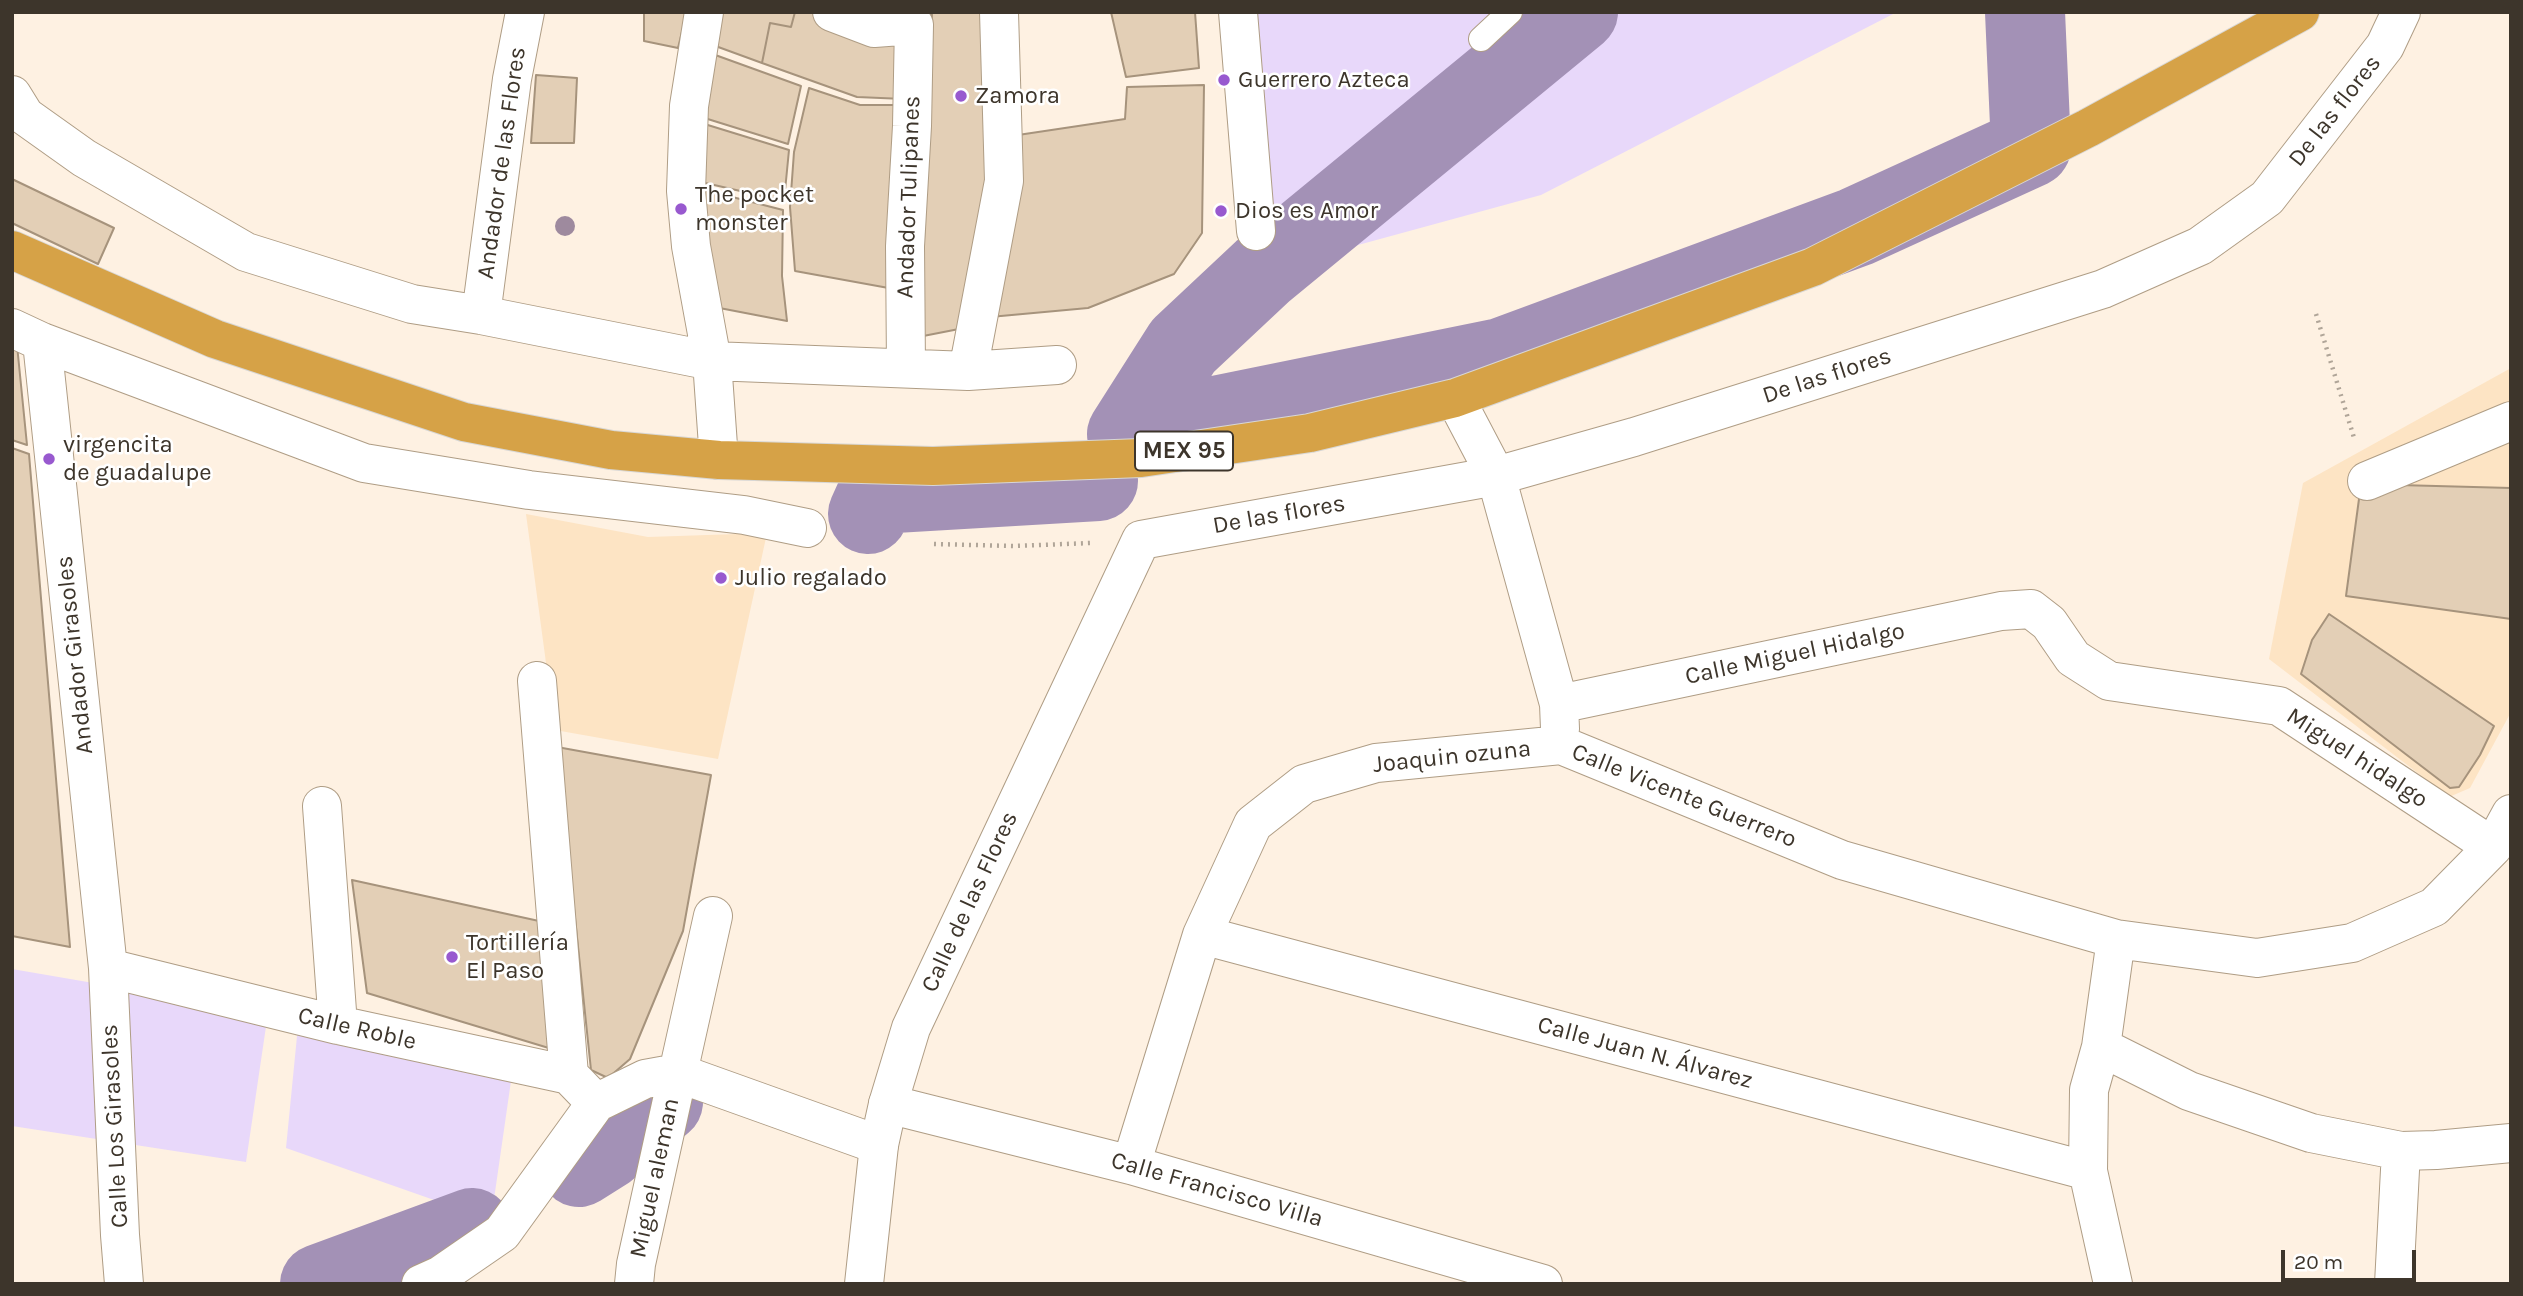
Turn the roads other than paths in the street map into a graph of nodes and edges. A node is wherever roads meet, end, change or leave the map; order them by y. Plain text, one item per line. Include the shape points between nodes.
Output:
1 (525, 12) edge
2 (704, 12) edge
3 (832, 12) edge
4 (999, 12) edge
5 (1238, 12) edge
6 (1510, 12) edge
7 (2300, 12) edge
8 (2401, 12) edge
9 (1481, 39) dead end
10 (19, 106) edge
11 (1255, 231) dead end
12 (12, 250) edge
13 (481, 315) junction
14 (27, 335) edge
15 (712, 361) junction
16 (1057, 365) dead end
17 (906, 368) junction
18 (968, 371) junction
19 (1455, 398) junction
20 (2511, 421) edge
21 (719, 460) junction
22 (1496, 476) junction
23 (2367, 481) road end
24 (807, 528) dead end
25 (1141, 540) joint
26 (2032, 609) joint
27 (537, 681) dead end
28 (1559, 704) junction
29 (1561, 745) junction
30 (322, 806) dead end
31 (2511, 814) edge
32 (2493, 847) junction
33 (713, 916) dead end
34 (1202, 935) junction
35 (2116, 939) junction
36 (108, 968) junction
37 (338, 1026) junction
38 (2101, 1047) junction
39 (678, 1073) junction
40 (569, 1075) junction
41 (596, 1103) junction
42 (888, 1104) junction
43 (2511, 1143) edge
44 (879, 1145) junction
45 (2401, 1151) junction
46 (1131, 1165) junction
47 (2088, 1171) junction
48 (124, 1284) edge
49 (421, 1284) edge
50 (634, 1284) edge
51 (864, 1284) edge
52 (1543, 1284) edge
53 (2113, 1284) edge
54 (2394, 1284) edge

1 - 13 street, Andador de las Flores
2 - 15 street via 689,106 686,191
3 - 17 street, Andador Tulipanes via 874,28 914,25 905,246
4 - 18 street via 1004,181
5 - 11 street
6 - 9 lane
7 - 19 highway, MEX 95 via 2088,128 1813,267
8 - 22 street, De las flores via 2385,46 2267,198 2200,246 2103,289
10 - 13 street via 84,158 246,253 412,304
12 - 21 highway, MEX 95 via 215,339 464,422 611,450
13 - 15 street
14 - 24 street via 364,463 529,490 744,515
14 - 36 street, Andador Girasoles
15 - 17 street
15 - 21 street
16 - 18 street
17 - 18 street
19 - 21 highway, MEX 95 via 1310,433 1141,458 933,466
19 - 22 street, Calle Vicente Guerrero
20 - 23 street
22 - 25 street, De las flores
22 - 28 street, Calle Vicente Guerrero
25 - 42 street, Calle de las Flores via 911,1028
26 - 28 street, Calle Miguel Hidalgo via 2001,611
26 - 32 street, Miguel hidalgo via 2049,622 2073,658 2109,681 2279,706
27 - 40 street
28 - 29 street, Calle Vicente Guerrero
29 - 34 street, Joaquin ozuna via 1376,763 1304,784 1253,824
29 - 35 street, Calle Vicente Guerrero via 1842,860
30 - 37 street
31 - 32 street, Calle Vicente Guerrero
32 - 35 street, Calle Vicente Guerrero via 2434,907 2352,943 2257,958
33 - 39 street, Miguel aleman
34 - 46 street
34 - 47 street, Calle Juan N. Álvarez
35 - 38 street
36 - 37 street, Calle Roble
36 - 48 street, Calle Los Girasoles
37 - 40 street, Calle Roble
38 - 45 street via 2189,1091 2311,1133
38 - 47 street via 2089,1090
39 - 41 street via 645,1079
39 - 44 street
39 - 50 street, Miguel aleman
40 - 41 street
41 - 49 street via 502,1233
42 - 44 street, Calle de las Flores
42 - 46 street, Calle Francisco Villa
43 - 45 street
44 - 51 street, Calle de las Flores
45 - 54 street
46 - 52 street, Calle Francisco Villa
47 - 53 street

